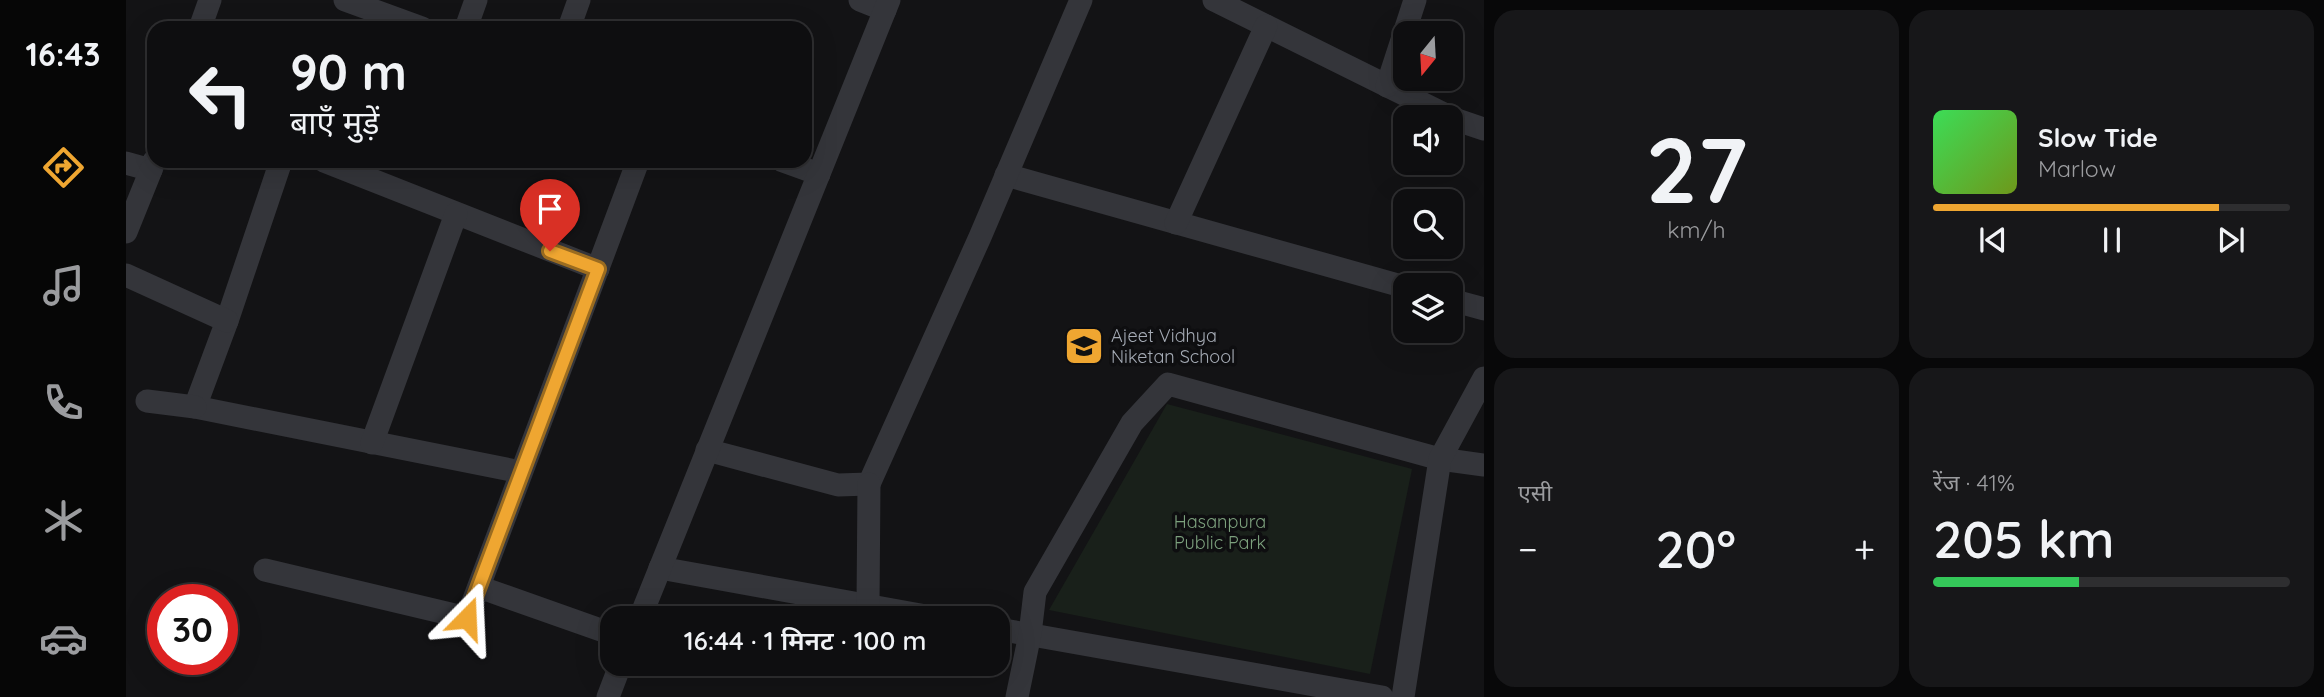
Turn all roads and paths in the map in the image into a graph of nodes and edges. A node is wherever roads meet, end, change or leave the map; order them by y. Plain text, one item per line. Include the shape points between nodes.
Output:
1 (210, 0) edge
2 (476, 0) edge
3 (579, 0) edge
4 (860, 0) edge
5 (1081, 0) edge
6 (1214, 0) edge
7 (1415, 0) edge
8 (359, 2) edge
9 (887, 5) edge
10 (202, 21) edge
11 (405, 21) edge
12 (468, 21) edge
13 (572, 21) edge
14 (1266, 26) junction
15 (1387, 86) junction
16 (1426, 105) edge
17 (1463, 122) edge
18 (1484, 130) edge
19 (126, 163) edge
20 (147, 165) edge
21 (152, 168) edge
22 (279, 168) edge
23 (341, 168) edge
24 (635, 168) edge
25 (802, 168) edge
26 (819, 174) junction
27 (1006, 176) junction
28 (456, 214) junction
29 (1176, 223) junction
30 (126, 232) edge
31 (598, 269) junction
32 (126, 275) edge
33 (1393, 284) edge
34 (1463, 303) edge
35 (1484, 309) edge
36 (227, 321) junction
37 (1484, 378) edge
38 (147, 401) dead end
39 (195, 407) junction
40 (372, 443) junction
41 (707, 450) junction
42 (1440, 459) junction
43 (1484, 466) edge
44 (521, 472) junction
45 (869, 484) junction
46 (660, 568) junction
47 (265, 570) dead end
48 (479, 587) junction
49 (645, 606) edge
50 (868, 606) joint
51 (600, 630) edge
52 (1010, 631) edge
53 (1030, 634) junction
54 (616, 676) edge
55 (608, 697) edge
56 (1017, 697) edge
57 (1382, 697) edge
58 (1403, 697) edge

1 - 10 street
2 - 12 street
3 - 13 street
4 - 9 street
5 - 27 street
6 - 14 street
7 - 15 street
8 - 11 street
9 - 26 street
14 - 15 street
14 - 29 street
15 - 16 street
17 - 18 street
19 - 20 street
21 - 30 street
22 - 36 street
23 - 28 street
24 - 31 street
25 - 26 street
26 - 41 street
27 - 29 street
27 - 45 street
28 - 31 street
28 - 40 street
29 - 33 street
31 - 44 street
32 - 36 street
34 - 35 street
36 - 39 street
37 - 42 street
38 - 39 street
39 - 40 street
40 - 44 street
41 - 45 street via 838,485
41 - 46 street
42 - 43 street
42 - 53 street via 1168,384 1132,423 1035,592
42 - 58 street
44 - 48 street
45 - 50 street
46 - 49 street
46 - 50 street
47 - 48 street via 467,618
48 - 51 street
52 - 53 street
53 - 56 street
53 - 57 street
54 - 55 street

